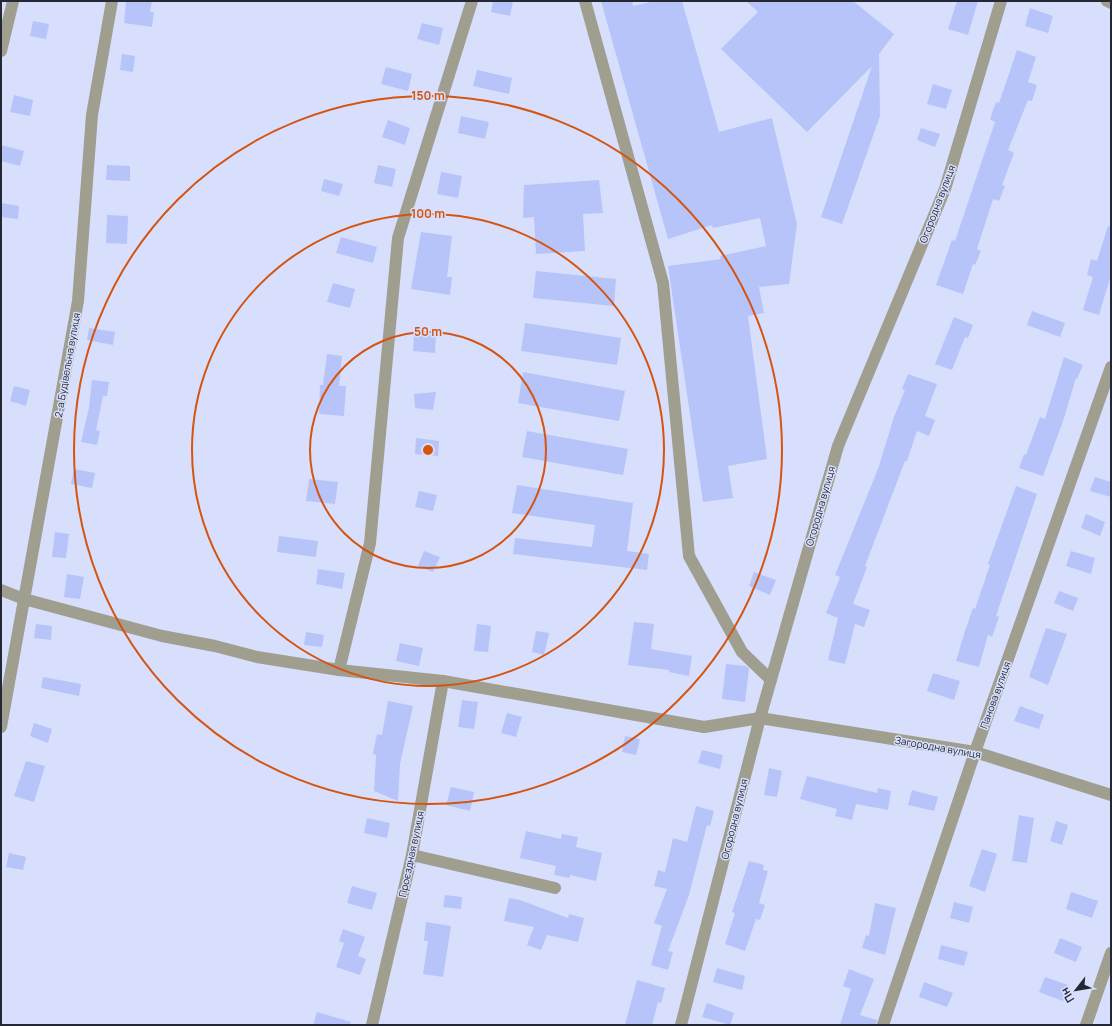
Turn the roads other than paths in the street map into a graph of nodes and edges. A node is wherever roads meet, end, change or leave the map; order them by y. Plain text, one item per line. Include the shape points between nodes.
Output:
1 (13, 1) edge
2 (112, 1) edge
3 (472, 1) edge
4 (585, 1) edge
5 (1001, 1) edge
6 (1107, 1) edge
7 (1111, 3) edge
8 (1, 51) edge
9 (1111, 367) edge
10 (1107, 395) edge
11 (1, 590) edge
12 (24, 600) junction
13 (339, 670) junction
14 (771, 680) junction
15 (443, 681) junction
16 (760, 718) junction
17 (1, 727) edge
18 (975, 752) junction
19 (1111, 794) edge
20 (412, 855) junction
21 (555, 888) dead end
22 (1111, 952) edge
23 (372, 1025) edge
24 (681, 1025) edge
25 (883, 1025) edge
26 (1086, 1025) edge

1 - 8 street
2 - 12 street, 2-а Будівельна вулиця via 92,115 78,301
3 - 13 street via 398,238 370,543
4 - 14 street via 663,283 689,556 742,652
5 - 14 street, Огородна вулиця via 945,189 838,446
6 - 7 street
9 - 10 street, Панова вулиця
10 - 18 street, Панова вулиця
11 - 12 street, Загородна вулиця
12 - 13 street, Загородна вулиця via 162,636 257,657
12 - 17 street, 2-а Будівельна вулиця
13 - 15 street, Загородна вулиця
14 - 16 street, Огородна вулиця
15 - 16 street, Загородна вулиця via 704,727
15 - 20 street, Проєздная вулиця
16 - 18 street, Загородна вулиця
16 - 24 street, Огородна вулиця
18 - 19 street, Загородна вулиця
18 - 25 street, Панова вулиця
20 - 21 street
20 - 23 street, Проєздная вулиця
22 - 26 street

